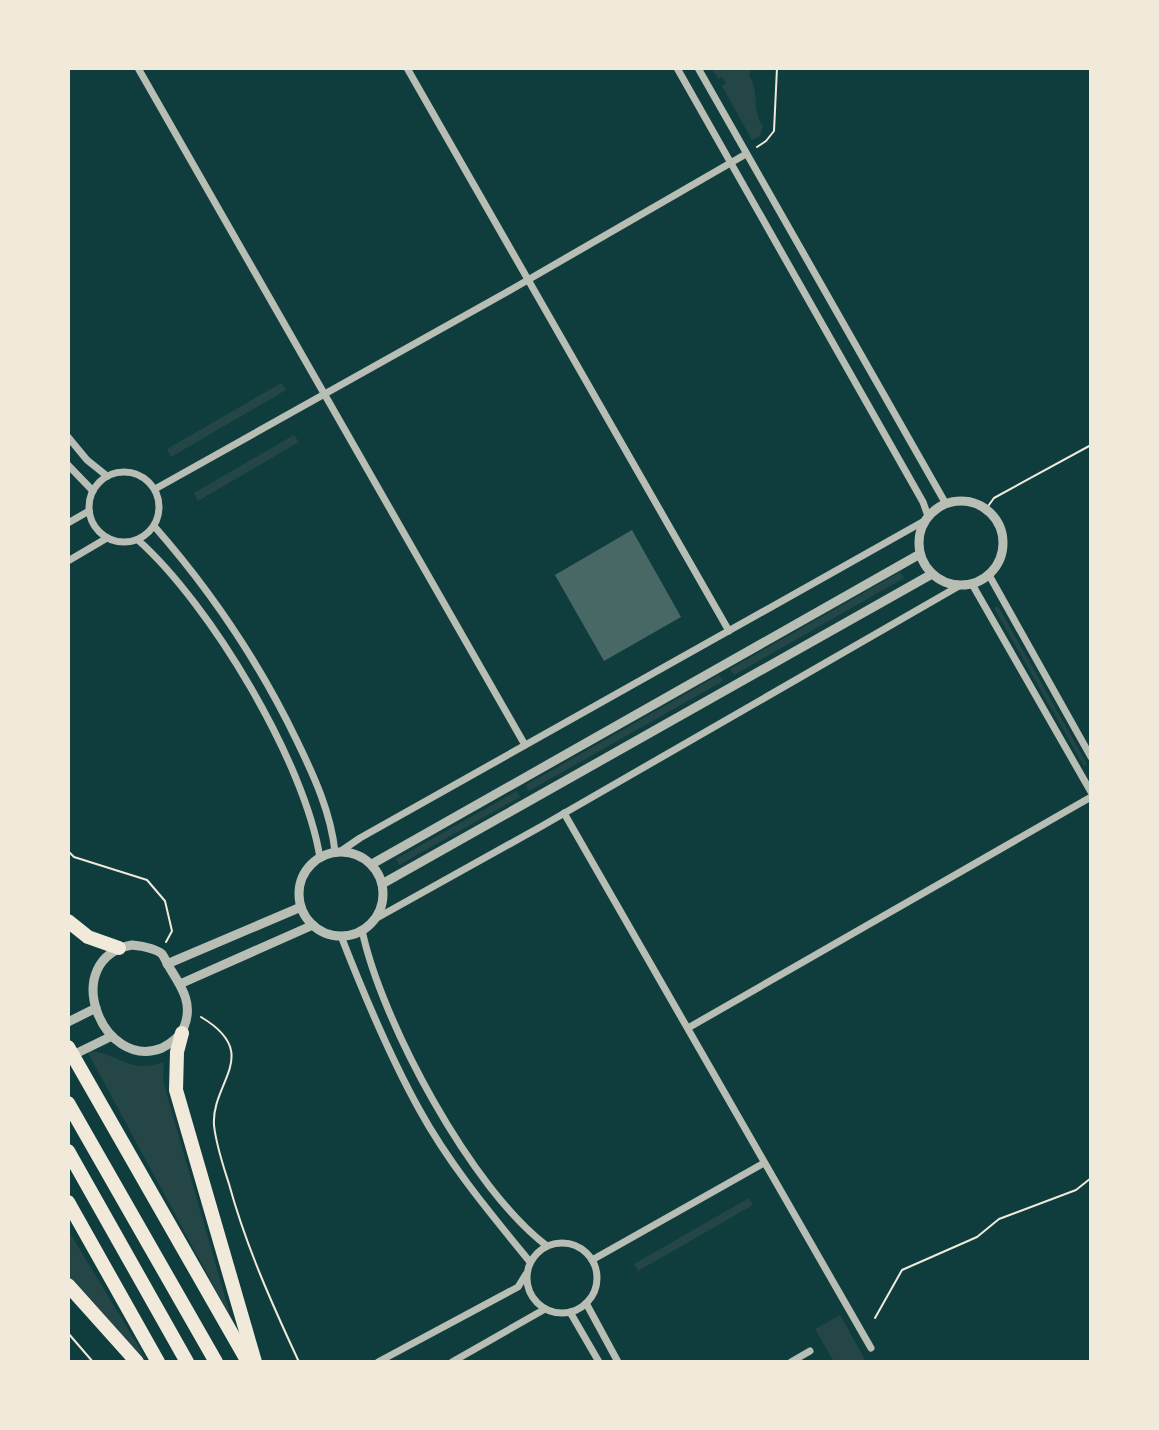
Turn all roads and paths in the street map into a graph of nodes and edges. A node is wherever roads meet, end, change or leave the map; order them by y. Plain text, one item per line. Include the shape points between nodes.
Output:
1 (138, 68) edge
2 (407, 68) edge
3 (677, 68) edge
4 (698, 68) edge
5 (777, 68) edge
6 (746, 154) junction
7 (731, 162) junction
8 (529, 279) junction
9 (324, 394) junction
10 (68, 437) edge
11 (1091, 445) edge
12 (68, 465) edge
13 (107, 476) junction
14 (155, 489) junction
15 (93, 491) junction
16 (946, 504) junction
17 (986, 509) junction
18 (89, 511) junction
19 (927, 518) junction
20 (68, 523) edge
21 (154, 526) junction
22 (107, 538) junction
23 (138, 540) junction
24 (920, 554) junction
25 (68, 561) edge
26 (932, 574) junction
27 (989, 575) junction
28 (972, 584) junction
29 (959, 586) junction
30 (729, 631) junction
31 (525, 745) junction
32 (1091, 757) edge
33 (1091, 795) edge
34 (564, 813) junction
35 (68, 851) edge
36 (338, 852) junction
37 (320, 858) junction
38 (372, 864) junction
39 (382, 884) junction
40 (301, 907) junction
41 (375, 919) junction
42 (68, 921) edge
43 (313, 925) junction
44 (362, 930) junction
45 (341, 936) junction
46 (119, 948) junction
47 (164, 959) junction
48 (180, 984) junction
49 (96, 1008) junction
50 (189, 1012) junction
51 (68, 1022) edge
52 (688, 1028) junction
53 (182, 1033) junction
54 (112, 1036) junction
55 (68, 1047) edge
56 (68, 1057) edge
57 (68, 1103) edge
58 (68, 1151) edge
59 (764, 1163) junction
60 (1091, 1178) edge
61 (68, 1202) edge
62 (547, 1246) junction
63 (592, 1260) junction
64 (530, 1262) junction
65 (527, 1273) junction
66 (68, 1285) edge
67 (586, 1303) junction
68 (545, 1309) junction
69 (570, 1312) junction
70 (875, 1318) dead end
71 (68, 1333) edge
72 (871, 1348) dead end
73 (810, 1351) dead end
74 (93, 1362) edge
75 (137, 1362) edge
76 (158, 1362) edge
77 (187, 1362) edge
78 (216, 1362) edge
79 (248, 1362) edge
80 (255, 1362) edge
81 (299, 1362) edge
82 (378, 1362) edge
83 (452, 1362) edge
84 (599, 1362) edge
85 (618, 1362) edge
86 (791, 1362) edge

1 - 9 street
2 - 8 street
3 - 7 street
4 - 6 street
5 - 6 path via 774,131
6 - 7 street
6 - 16 street
7 - 8 street
7 - 19 street via 909,476
8 - 9 street
8 - 30 street
9 - 14 street
9 - 31 street
10 - 13 street
11 - 17 path via 994,498
12 - 15 street
13 - 14 street via 139,475
13 - 15 street
14 - 21 street via 160,508
15 - 18 street
16 - 17 street via 967,501
16 - 19 street
17 - 27 street via 1003,541 1002,554
18 - 20 street
18 - 22 street
19 - 24 street
19 - 30 street
21 - 23 street
21 - 36 street via 210,595 268,684 307,762
22 - 23 street
22 - 25 street
23 - 37 street via 158,557 220,638 267,718 303,797
24 - 26 street
24 - 38 street
26 - 29 street
26 - 39 street
27 - 28 street
27 - 32 street
28 - 29 street
28 - 33 street
29 - 34 street
30 - 31 street
31 - 36 street
33 - 52 street
34 - 41 street
34 - 52 street
35 - 47 path via 147,880 165,901 170,919
36 - 37 street
36 - 38 street
37 - 40 street via 300,883
38 - 39 street
39 - 41 street
40 - 43 street
40 - 47 street
41 - 44 street
42 - 46 highway via 88,937
43 - 45 street
43 - 48 street
44 - 45 street
44 - 62 street via 395,1027 434,1102 505,1205
45 - 64 street via 373,1018 419,1111 464,1179
46 - 47 street via 145,947
46 - 49 street via 103,958 95,973
47 - 48 street
48 - 50 street
49 - 51 street
49 - 54 street
50 - 53 street
50 - 81 path via 211,1024 230,1050 233,1065 214,1120 217,1144 256,1265
52 - 59 street
53 - 54 street via 165,1047 144,1053 125,1048
53 - 80 highway via 176,1090
54 - 56 street
55 - 79 highway
57 - 78 highway
58 - 77 highway
59 - 63 street
59 - 72 street
60 - 70 path via 1076,1190 999,1219 977,1237 902,1270
61 - 76 highway
62 - 63 street via 577,1246
62 - 64 street
63 - 67 street via 596,1283
64 - 65 street
65 - 68 street via 530,1294
65 - 82 street via 518,1287
66 - 75 highway
67 - 69 street
67 - 85 street
68 - 69 street
68 - 83 street
69 - 84 street
71 - 74 path
73 - 86 street

